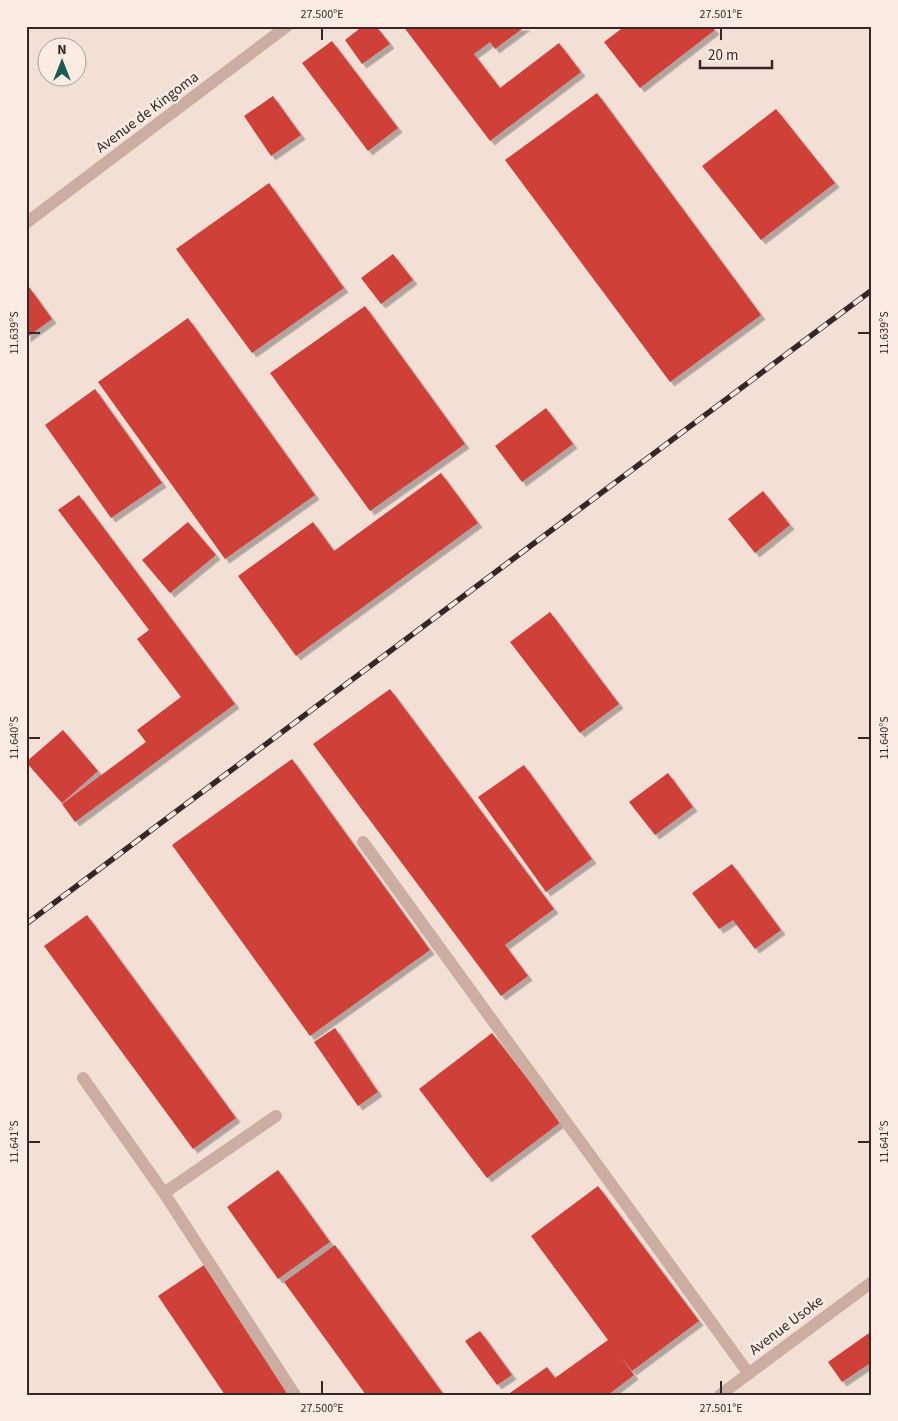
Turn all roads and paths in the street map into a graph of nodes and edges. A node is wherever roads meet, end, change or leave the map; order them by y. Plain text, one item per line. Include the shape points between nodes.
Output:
1 (287, 26) edge
2 (26, 223) edge
3 (363, 842) dead end
4 (83, 1078) dead end
5 (276, 1116) dead end
6 (164, 1193) junction
7 (872, 1282) edge
8 (749, 1374) junction
9 (295, 1395) edge
10 (720, 1395) edge

1 - 2 street, Avenue de Kingoma
3 - 8 street
4 - 6 street
5 - 6 street
6 - 9 street
7 - 8 street, Avenue Usoke
8 - 10 street, Avenue Usoke

